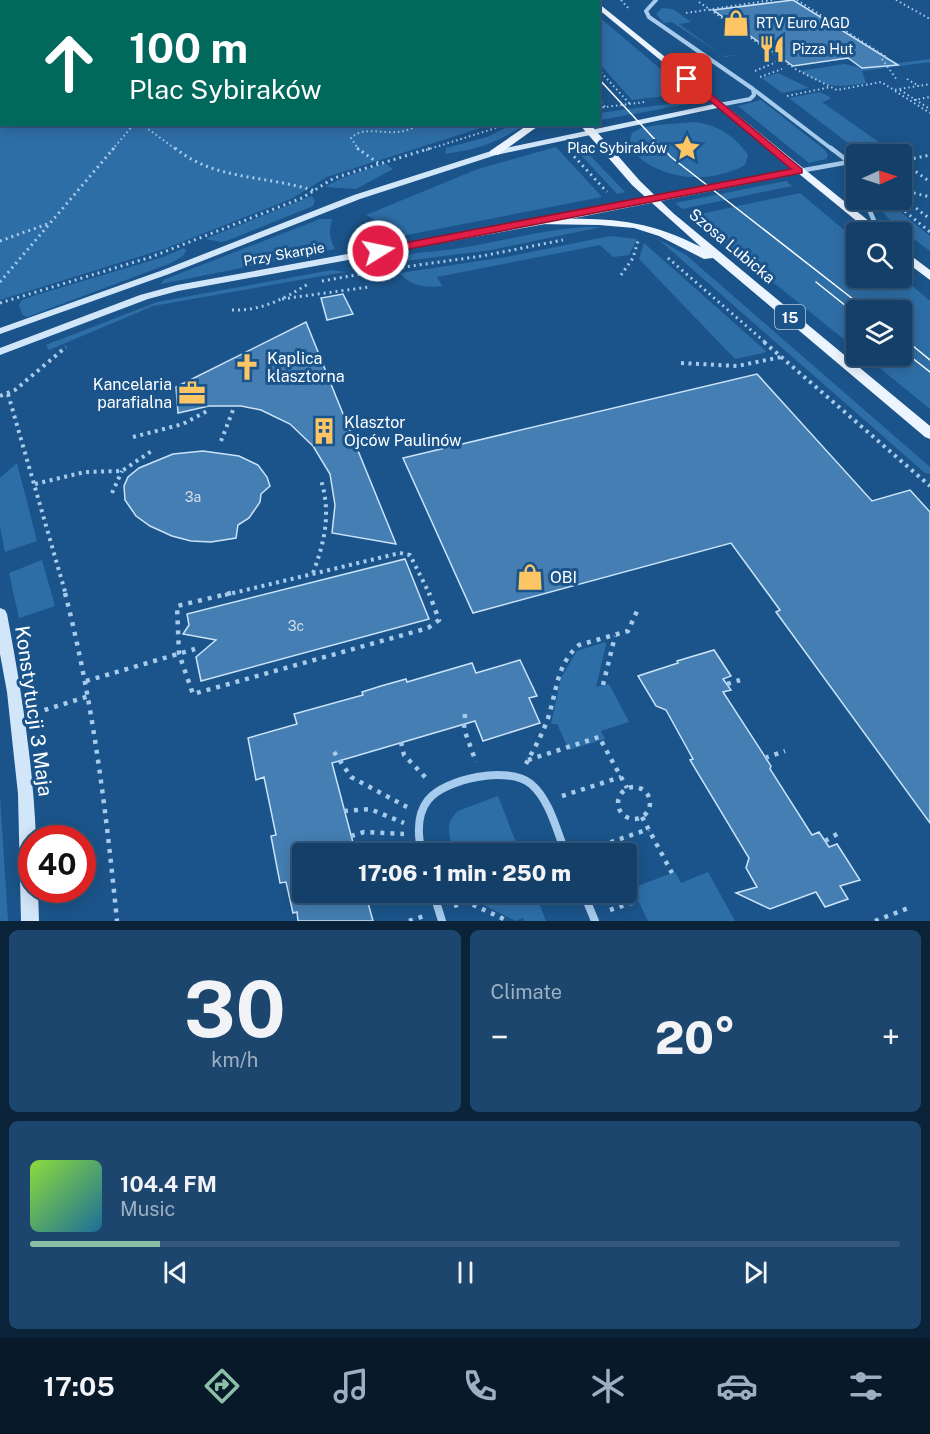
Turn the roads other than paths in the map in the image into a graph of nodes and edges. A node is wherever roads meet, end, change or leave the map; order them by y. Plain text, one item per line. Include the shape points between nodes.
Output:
1 (656, 0) edge
2 (600, 7) edge
3 (753, 88) junction
4 (719, 105) junction
5 (533, 126) edge
6 (600, 126) edge
7 (587, 128) edge
8 (494, 153) junction
9 (846, 160) edge
10 (846, 163) edge
11 (799, 171) junction
12 (651, 199) junction
13 (540, 222) junction
14 (864, 222) edge
15 (912, 261) edge
16 (739, 274) junction
17 (930, 276) edge
18 (0, 331) edge
19 (3, 352) edge
20 (930, 434) edge
21 (0, 614) edge
22 (420, 843) edge
23 (561, 843) edge
24 (437, 903) edge
25 (587, 903) edge
26 (594, 919) edge
27 (30, 921) edge
28 (442, 921) edge

1 - 3 street via 646,11 649,17
2 - 4 main road
3 - 4 street via 750,99
3 - 9 street
4 - 6 street
4 - 11 main road
5 - 8 main road
7 - 8 street, Przy Skarpie
7 - 12 main road, 15
8 - 18 street, Przy Skarpie via 344,201 166,272
10 - 11 street
11 - 12 street
11 - 14 main road
12 - 13 street, Przy Skarpie
12 - 16 main road, Szosa Lubicka / 15
13 - 16 main road via 637,226 664,234
13 - 19 street, Przy Skarpie via 177,288
15 - 17 main road
16 - 20 main road, Szosa Lubicka / 15
21 - 27 street, Konstytucji 3 Maja via 26,794
22 - 23 street via 421,814 428,800 481,777 505,774 530,784 539,793
24 - 28 street
25 - 26 street

